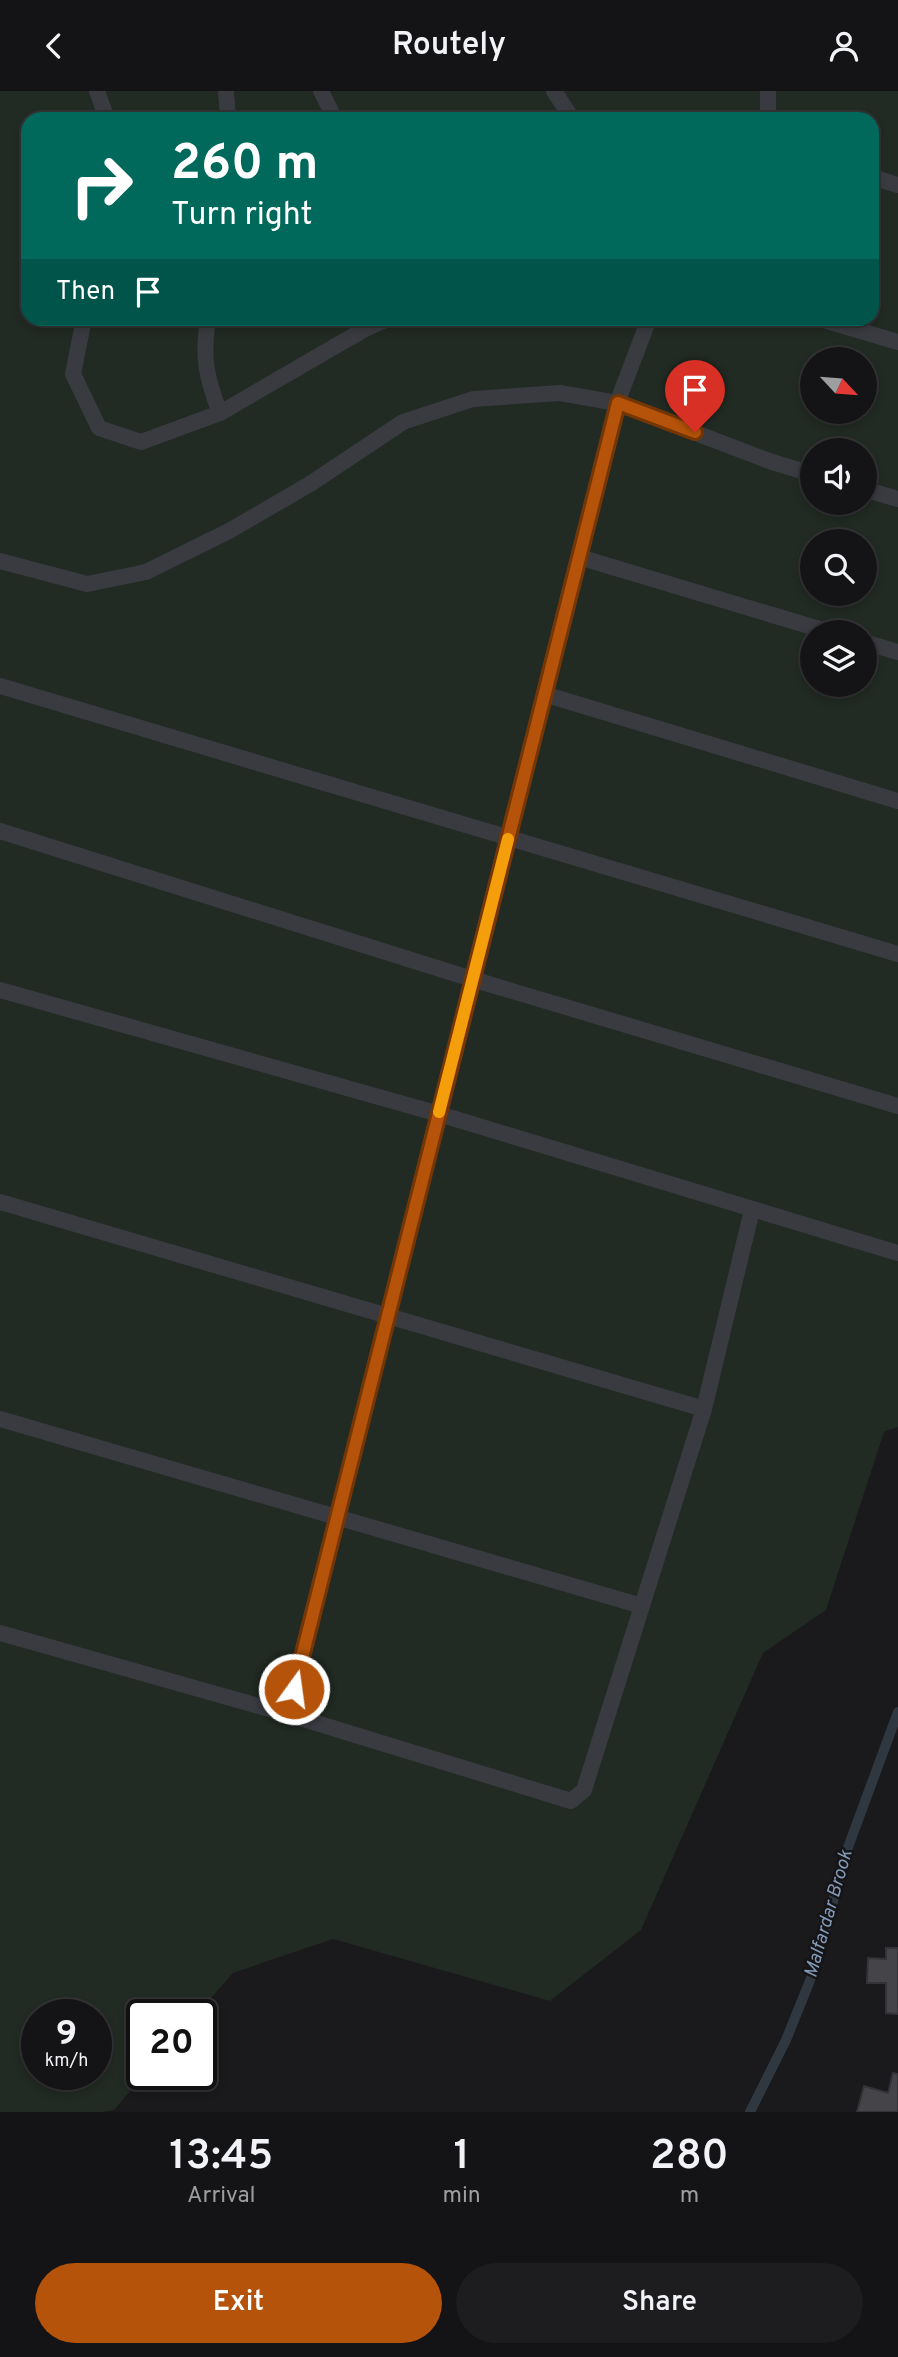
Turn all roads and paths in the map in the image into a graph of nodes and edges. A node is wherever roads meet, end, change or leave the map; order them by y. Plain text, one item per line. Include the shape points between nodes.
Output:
1 (97, 91) edge
2 (226, 91) edge
3 (321, 91) edge
4 (554, 91) edge
5 (768, 91) edge
6 (104, 112) edge
7 (228, 112) edge
8 (332, 112) edge
9 (568, 112) edge
10 (768, 112) edge
11 (879, 179) edge
12 (898, 185) edge
13 (83, 326) edge
14 (207, 326) edge
15 (372, 326) edge
16 (646, 326) edge
17 (845, 326) edge
18 (898, 341) edge
19 (618, 403) junction
20 (220, 413) junction
21 (800, 470) edge
22 (877, 493) edge
23 (898, 499) edge
24 (579, 557) junction
25 (0, 561) edge
26 (800, 623) edge
27 (877, 646) edge
28 (898, 652) edge
29 (0, 686) edge
30 (544, 694) junction
31 (898, 801) edge
32 (0, 831) edge
33 (508, 838) junction
34 (898, 954) edge
35 (472, 979) junction
36 (0, 990) edge
37 (898, 1106) edge
38 (439, 1114) junction
39 (0, 1202) edge
40 (752, 1210) junction
41 (898, 1253) edge
42 (388, 1316) junction
43 (704, 1409) junction
44 (0, 1419) edge
45 (337, 1517) junction
46 (642, 1606) junction
47 (0, 1633) edge
48 (287, 1714) junction

1 - 6 lane
2 - 7 lane
3 - 8 lane
4 - 9 lane
5 - 10 lane
11 - 12 lane
13 - 20 lane via 73,374 99,428 141,442
14 - 20 lane via 206,378
15 - 20 lane
16 - 19 lane
17 - 18 lane
19 - 21 lane
19 - 24 lane
19 - 25 lane via 560,393 473,399 404,422 299,491 146,572 87,584
22 - 23 lane
24 - 26 lane
24 - 30 lane
27 - 28 lane
29 - 33 lane
30 - 31 lane
30 - 33 lane
32 - 35 lane
33 - 34 lane
33 - 35 lane
35 - 37 lane
35 - 38 lane
36 - 38 lane
38 - 40 lane
38 - 42 lane
39 - 42 lane
40 - 41 lane
40 - 43 lane
42 - 43 lane
42 - 45 lane
43 - 46 lane
44 - 45 lane
45 - 46 lane
45 - 48 lane
46 - 48 lane via 584,1790 571,1801
47 - 48 lane

